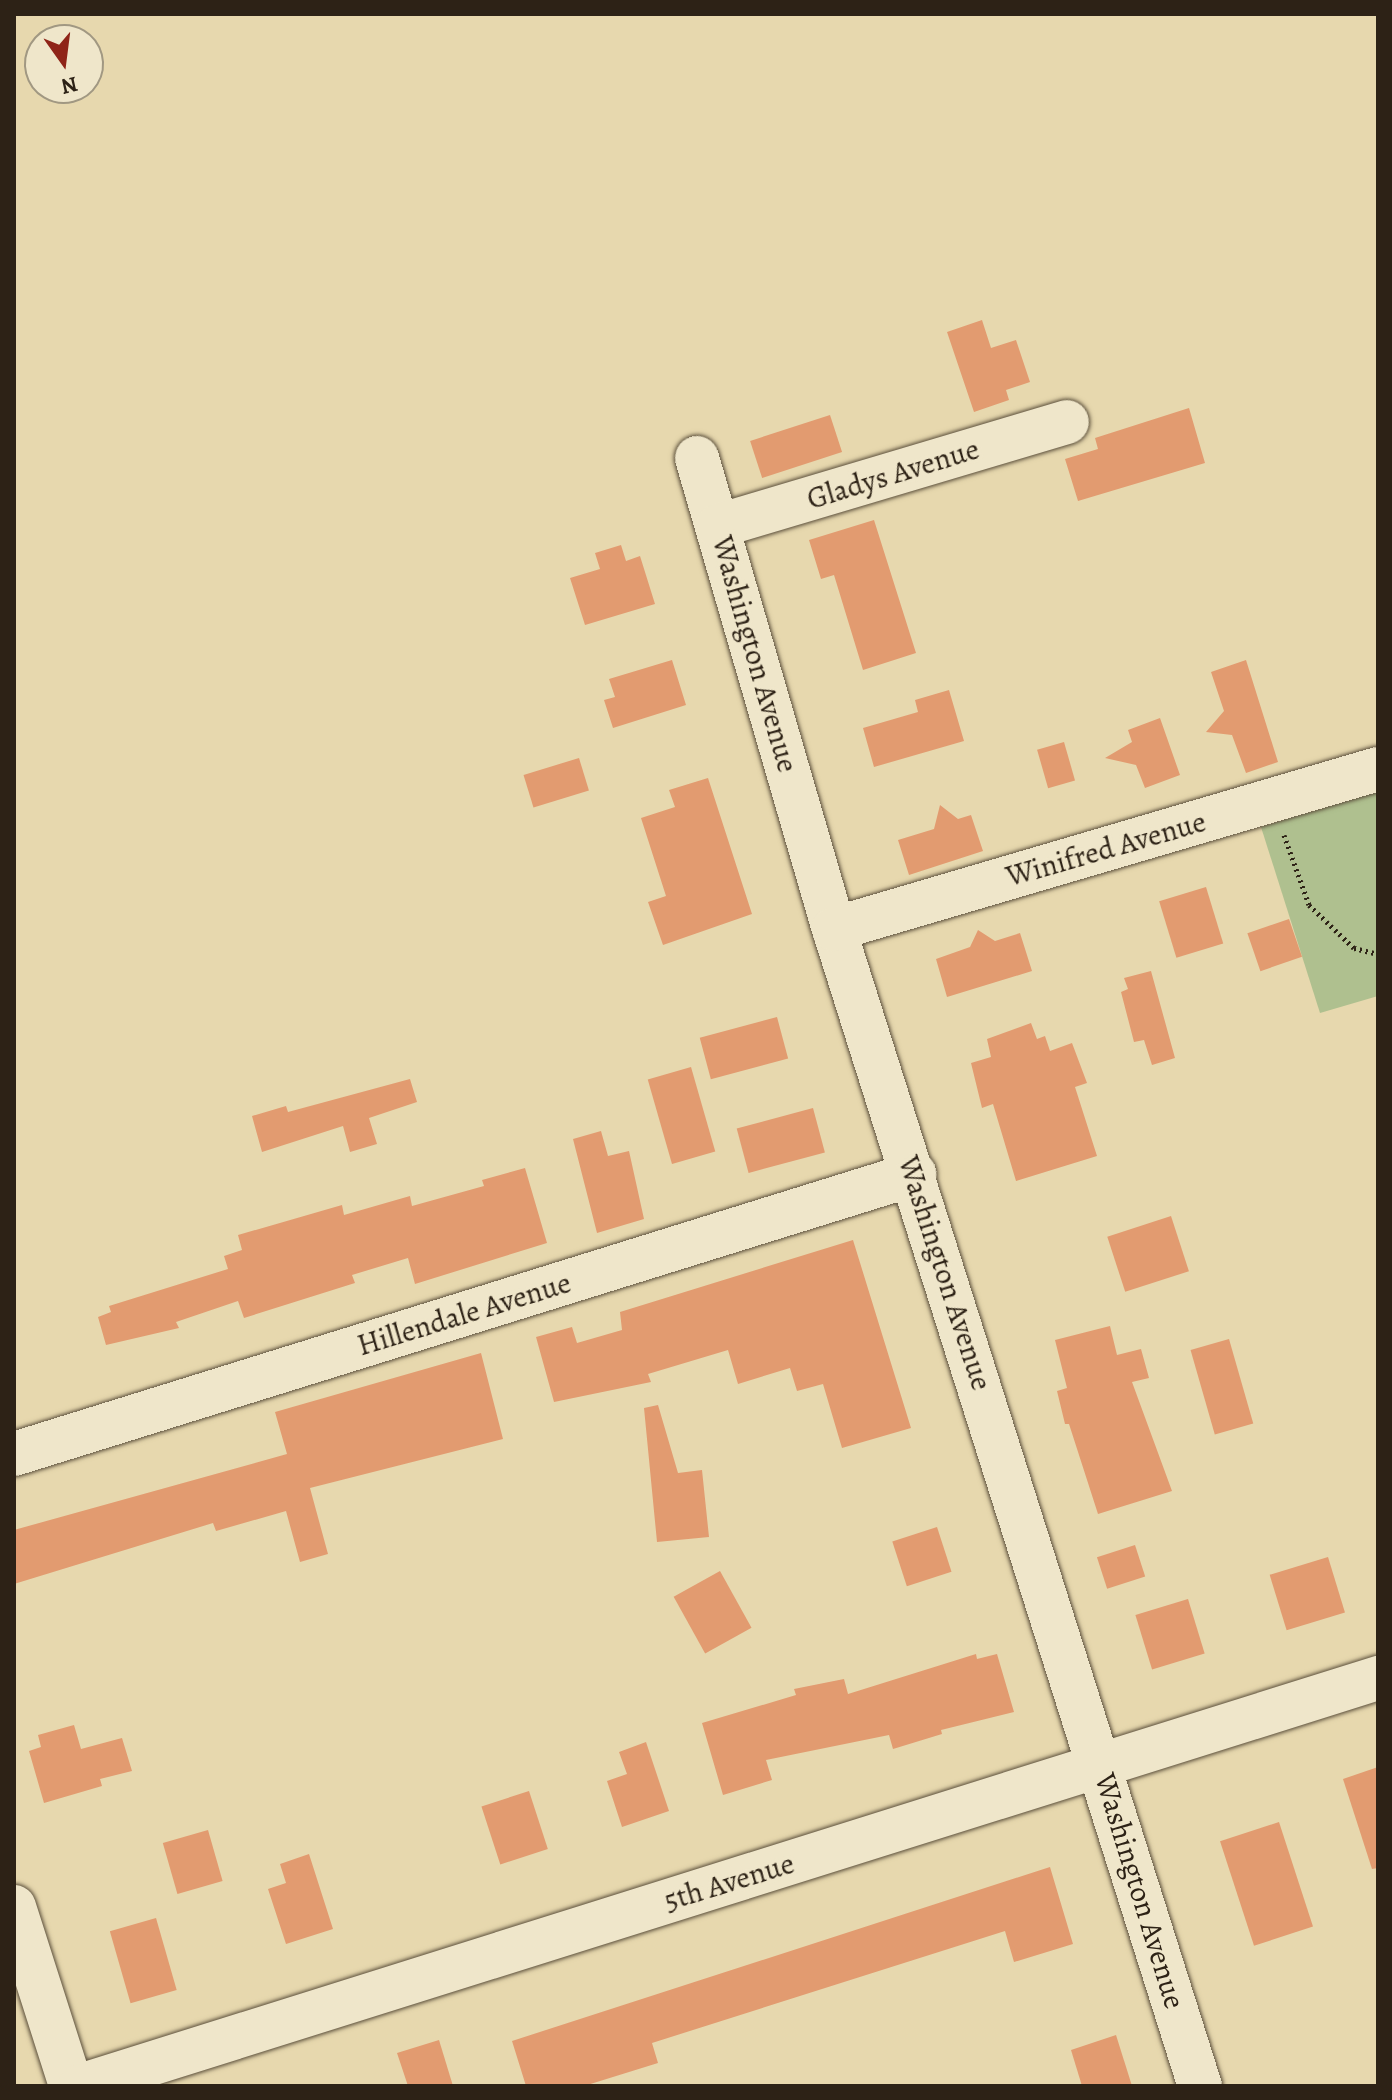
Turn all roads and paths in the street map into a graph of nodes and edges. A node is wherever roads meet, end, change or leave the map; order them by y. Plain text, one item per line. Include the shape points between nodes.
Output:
1 (1067, 422) dead end
2 (697, 458) dead end
3 (718, 526) junction
4 (1378, 769) edge
5 (1271, 801) junction
6 (834, 929) junction
7 (1378, 954) edge
8 (914, 1174) junction
9 (14, 1454) edge
10 (1378, 1678) edge
11 (1102, 1764) junction
12 (14, 1907) edge
13 (71, 2086) edge
14 (80, 2086) edge
15 (1200, 2086) edge

1 - 3 street, Gladys Avenue
2 - 3 street, Washington Avenue
3 - 6 street, Washington Avenue
4 - 5 street, Winifred Avenue
5 - 6 street, Winifred Avenue
5 - 7 path via 1309,905 1354,948
6 - 8 street, Washington Avenue
8 - 9 street, Hillendale Avenue
8 - 11 street, Washington Avenue
10 - 11 street, 5th Avenue
11 - 14 street, 5th Avenue
11 - 15 street, Washington Avenue
12 - 13 street

